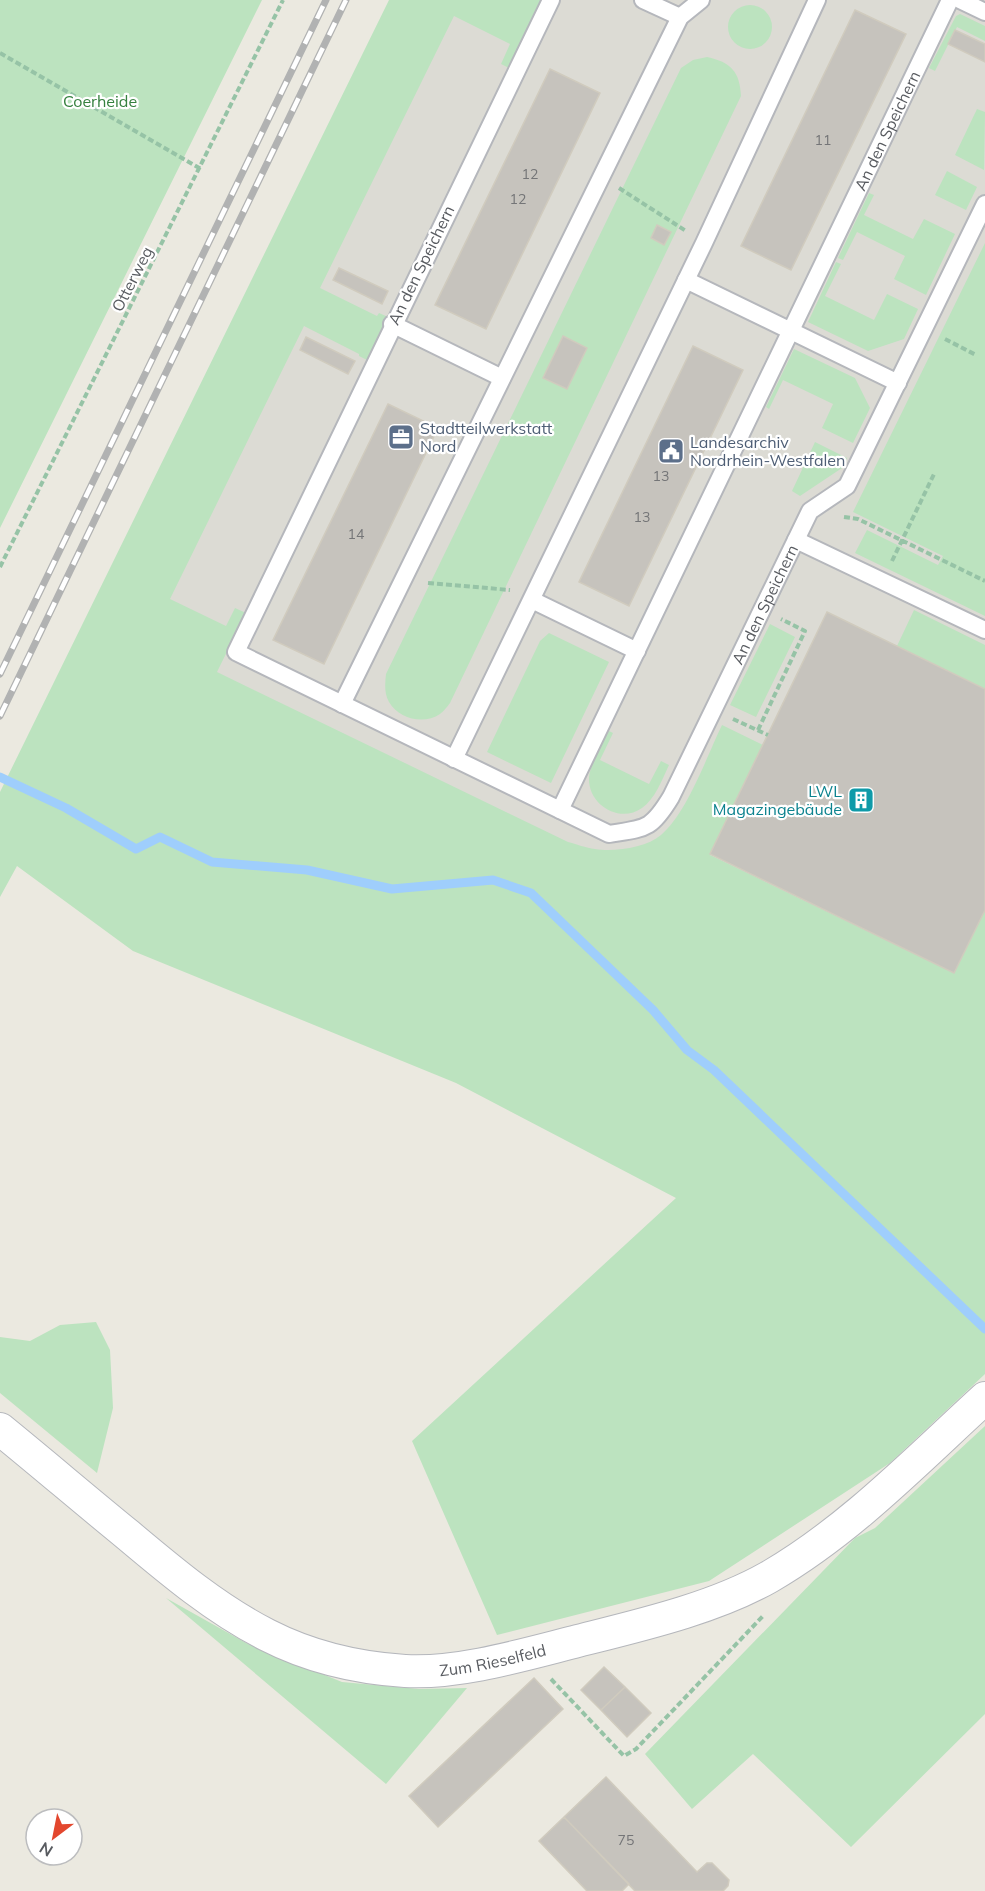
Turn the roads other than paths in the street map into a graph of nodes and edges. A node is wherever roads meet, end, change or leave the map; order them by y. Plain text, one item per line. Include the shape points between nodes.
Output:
1 (551, 0) edge
2 (643, 0) edge
3 (701, 0) edge
4 (817, 0) edge
5 (950, 0) edge
6 (960, 0) edge
7 (985, 12) edge
8 (680, 17) junction
9 (985, 204) edge
10 (686, 280) junction
11 (392, 324) junction
12 (791, 331) junction
13 (502, 378) junction
14 (898, 382) junction
15 (796, 540) junction
16 (534, 596) junction
17 (985, 630) edge
18 (637, 651) junction
19 (342, 704) junction
20 (454, 759) junction
21 (560, 810) junction
22 (985, 1398) edge
23 (0, 1429) edge

1 - 11 lane, An den Speichern
2 - 8 lane
3 - 8 lane
4 - 10 lane
5 - 12 lane, An den Speichern
6 - 7 lane
8 - 13 lane
9 - 14 lane
10 - 12 lane
10 - 16 lane
11 - 13 lane
11 - 19 lane, An den Speichern via 236,652
12 - 14 lane
12 - 18 lane, An den Speichern
13 - 19 lane
14 - 15 lane, An den Speichern via 847,486 810,511
15 - 17 lane
15 - 21 lane, An den Speichern via 660,816 644,829 609,834
16 - 18 lane
16 - 20 lane
18 - 21 lane, An den Speichern
19 - 20 lane, An den Speichern
20 - 21 lane, An den Speichern
22 - 23 street, Zum Rieselfeld via 838,1529 767,1578 652,1622 528,1654 452,1669 407,1671 315,1656 227,1613

